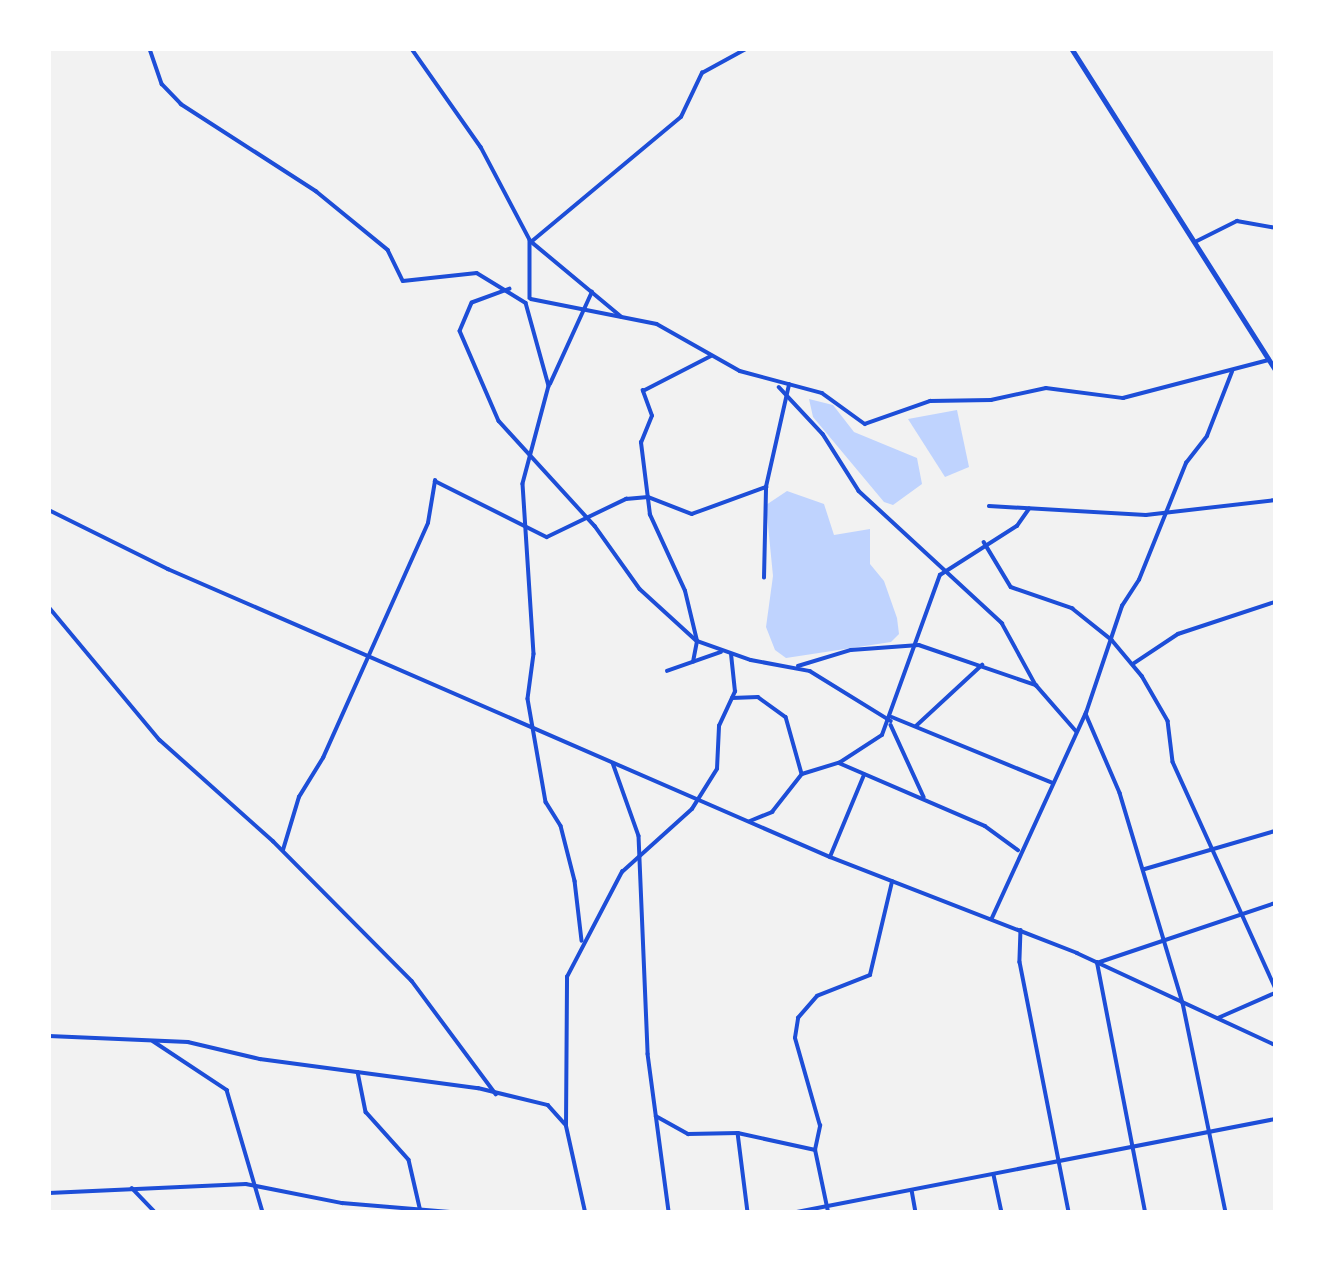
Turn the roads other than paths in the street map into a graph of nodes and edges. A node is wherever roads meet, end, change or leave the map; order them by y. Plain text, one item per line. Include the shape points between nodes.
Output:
1 (150, 49) edge
2 (412, 49) edge
3 (746, 49) edge
4 (1072, 49) edge
5 (1275, 228) edge
6 (531, 242) junction
7 (1195, 242) junction
8 (510, 289) junction
9 (592, 292) junction
10 (531, 299) junction
11 (526, 303) junction
12 (579, 311) junction
13 (621, 318) junction
14 (710, 356) junction
15 (1269, 360) junction
16 (1275, 369) edge
17 (1232, 372) junction
18 (549, 386) junction
19 (789, 386) junction
20 (779, 387) junction
21 (786, 394) junction
22 (532, 453) junction
23 (766, 487) junction
24 (648, 497) junction
25 (1275, 500) edge
26 (989, 506) dead end
27 (1029, 509) junction
28 (49, 510) edge
29 (1170, 511) junction
30 (589, 519) junction
31 (527, 530) junction
32 (984, 542) junction
33 (947, 569) junction
34 (764, 578) dead end
35 (1275, 602) edge
36 (49, 607) edge
37 (1112, 640) junction
38 (697, 641) junction
39 (919, 645) junction
40 (721, 652) junction
41 (370, 655) junction
42 (731, 655) junction
43 (693, 662) junction
44 (1133, 664) junction
45 (982, 665) junction
46 (796, 667) junction
47 (667, 671) dead end
48 (1037, 685) junction
49 (732, 698) junction
50 (1086, 713) junction
51 (891, 721) junction
52 (916, 726) junction
53 (534, 728) junction
54 (1077, 732) junction
55 (613, 763) junction
56 (839, 763) junction
57 (802, 774) junction
58 (864, 775) junction
59 (1053, 783) junction
60 (925, 798) junction
61 (699, 800) junction
62 (750, 821) junction
63 (1275, 831) edge
64 (283, 850) junction
65 (1214, 850) junction
66 (1018, 852) junction
67 (638, 855) junction
68 (830, 857) junction
69 (1144, 869) junction
70 (892, 882) junction
71 (1275, 903) edge
72 (1243, 916) junction
73 (992, 918) junction
74 (1021, 930) junction
75 (582, 941) junction
76 (1166, 943) junction
77 (1097, 962) junction
78 (1275, 990) edge
79 (1183, 1003) junction
80 (1218, 1018) junction
81 (49, 1036) edge
82 (153, 1041) junction
83 (1275, 1045) edge
84 (358, 1072) junction
85 (496, 1094) junction
86 (656, 1115) junction
87 (1275, 1119) edge
88 (566, 1126) junction
89 (1212, 1132) junction
90 (738, 1133) junction
91 (815, 1150) junction
92 (1133, 1150) junction
93 (1059, 1163) junction
94 (994, 1175) junction
95 (250, 1186) junction
96 (131, 1188) junction
97 (912, 1189) junction
98 (49, 1193) edge
99 (827, 1206) junction
100 (420, 1209) edge
101 (155, 1212) edge
102 (263, 1212) edge
103 (450, 1212) edge
104 (585, 1212) edge
105 (669, 1212) edge
106 (748, 1212) edge
107 (797, 1212) edge
108 (828, 1212) edge
109 (916, 1212) edge
110 (1002, 1212) edge
111 (1069, 1212) edge
112 (1145, 1212) edge
113 (1226, 1212) edge

1 - 8 street via 162,84 181,104 316,191 388,250 403,281 477,273
2 - 6 street via 481,147
3 - 6 street via 702,73 681,117
4 - 7 main road
5 - 7 street via 1237,221
6 - 9 street
6 - 10 street
7 - 15 main road
8 - 11 street
8 - 22 street via 471,303 458,324 499,421
9 - 12 street
9 - 13 street
10 - 11 street
10 - 12 street
11 - 18 street
12 - 13 street
12 - 18 street
13 - 14 street via 657,324
14 - 20 street
14 - 24 street via 644,387 652,416 641,443
15 - 16 main road
15 - 17 street
17 - 19 street via 1122,398 1046,388 991,400 930,401 865,424 822,393
17 - 29 street
18 - 22 street
19 - 20 street
19 - 21 street
20 - 21 street
21 - 23 street
21 - 33 street via 823,434 859,491
22 - 30 street
22 - 31 street via 523,484
23 - 24 street via 692,514
23 - 34 street
24 - 30 street via 620,501
24 - 38 street via 657,535 685,591
25 - 29 street
26 - 27 street
27 - 29 street
27 - 32 street via 1017,526
28 - 41 street
29 - 37 street via 1122,606
30 - 31 street via 547,537
30 - 38 street via 640,589
31 - 41 street via 435,481 428,523
31 - 53 street via 534,654 527,688
32 - 33 street
32 - 37 street via 1011,587 1062,602
33 - 39 street via 929,597
33 - 48 street via 1002,623
35 - 44 street via 1178,634
36 - 64 street via 160,740
37 - 44 street
37 - 50 street
38 - 40 street
38 - 43 street
39 - 45 street
39 - 46 street via 851,650
39 - 51 street
40 - 42 street
40 - 43 street
41 - 53 street
41 - 64 street via 299,797
42 - 46 street
42 - 49 street
43 - 47 street
44 - 65 street via 1168,721 1173,762
45 - 48 street
45 - 52 street
46 - 51 street via 827,678
48 - 54 street
49 - 57 street via 758,697 786,717
49 - 61 street via 719,726 717,769
50 - 54 street
50 - 69 street
51 - 52 street
51 - 56 street
51 - 60 street via 899,732 907,771
52 - 59 street
53 - 55 street
53 - 75 street via 546,802 561,826 575,881
54 - 59 street
55 - 61 street
55 - 67 street via 637,829
56 - 57 street
56 - 58 street
57 - 62 street via 779,806
58 - 60 street
58 - 68 street
59 - 66 street
60 - 66 street via 999,834
61 - 62 street
61 - 67 street
62 - 68 street
63 - 65 street
64 - 85 street via 412,981
65 - 69 street
65 - 72 street
66 - 73 street
67 - 75 street
67 - 86 street
68 - 70 street
69 - 76 street
70 - 73 street
70 - 91 street via 870,975 817,996 798,1018 800,1069 820,1126
71 - 72 street
72 - 76 street
72 - 78 street
73 - 74 street
74 - 77 street
74 - 93 street via 1020,962
75 - 88 street via 565,989
76 - 77 street
76 - 79 street
77 - 79 street
77 - 92 street
78 - 80 street
79 - 80 street
79 - 89 street
80 - 83 street
81 - 82 street
82 - 84 street
82 - 95 street via 190,1072 227,1090
84 - 85 street
84 - 100 street via 366,1112 403,1149
85 - 88 street via 548,1105
86 - 90 street via 688,1134
86 - 105 street
87 - 89 street
88 - 104 street
89 - 92 street
89 - 113 street
90 - 91 street
90 - 106 street
91 - 99 street
92 - 93 street
92 - 112 street
93 - 94 street
93 - 111 street
94 - 97 street
94 - 110 street
95 - 96 street
95 - 100 street via 342,1203
95 - 102 street
96 - 98 street
96 - 101 street
97 - 99 street
97 - 109 street
99 - 107 street
99 - 108 street
100 - 103 street

